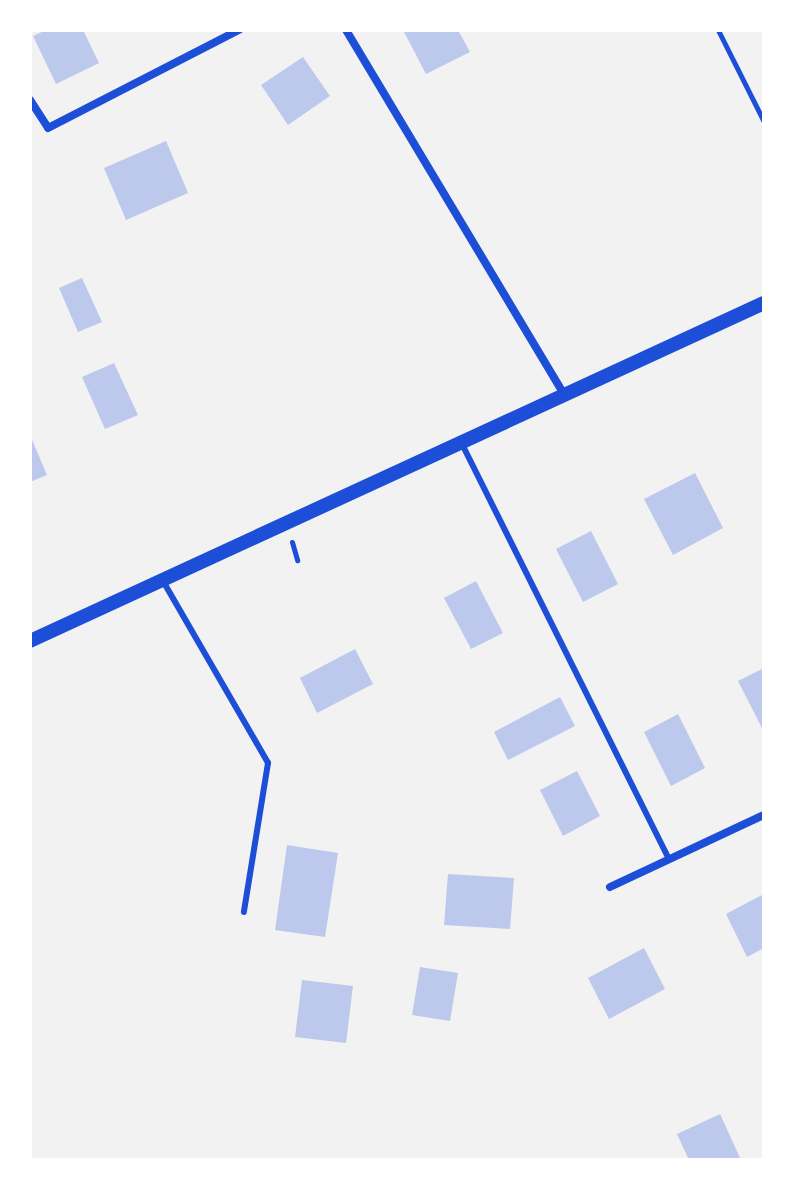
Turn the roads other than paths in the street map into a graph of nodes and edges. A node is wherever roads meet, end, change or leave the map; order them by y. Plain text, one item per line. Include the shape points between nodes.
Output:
1 (239, 30) edge
2 (346, 30) edge
3 (30, 100) edge
4 (764, 303) edge
5 (563, 393) junction
6 (461, 441) junction
7 (163, 581) junction
8 (30, 641) edge
9 (764, 815) edge
10 (669, 859) junction
11 (610, 887) dead end
12 (244, 912) dead end

1 - 3 street via 48,128
2 - 5 street
4 - 5 street
5 - 6 street
6 - 7 street
6 - 10 lane
7 - 8 street
7 - 12 lane via 268,763
9 - 10 street
10 - 11 street

